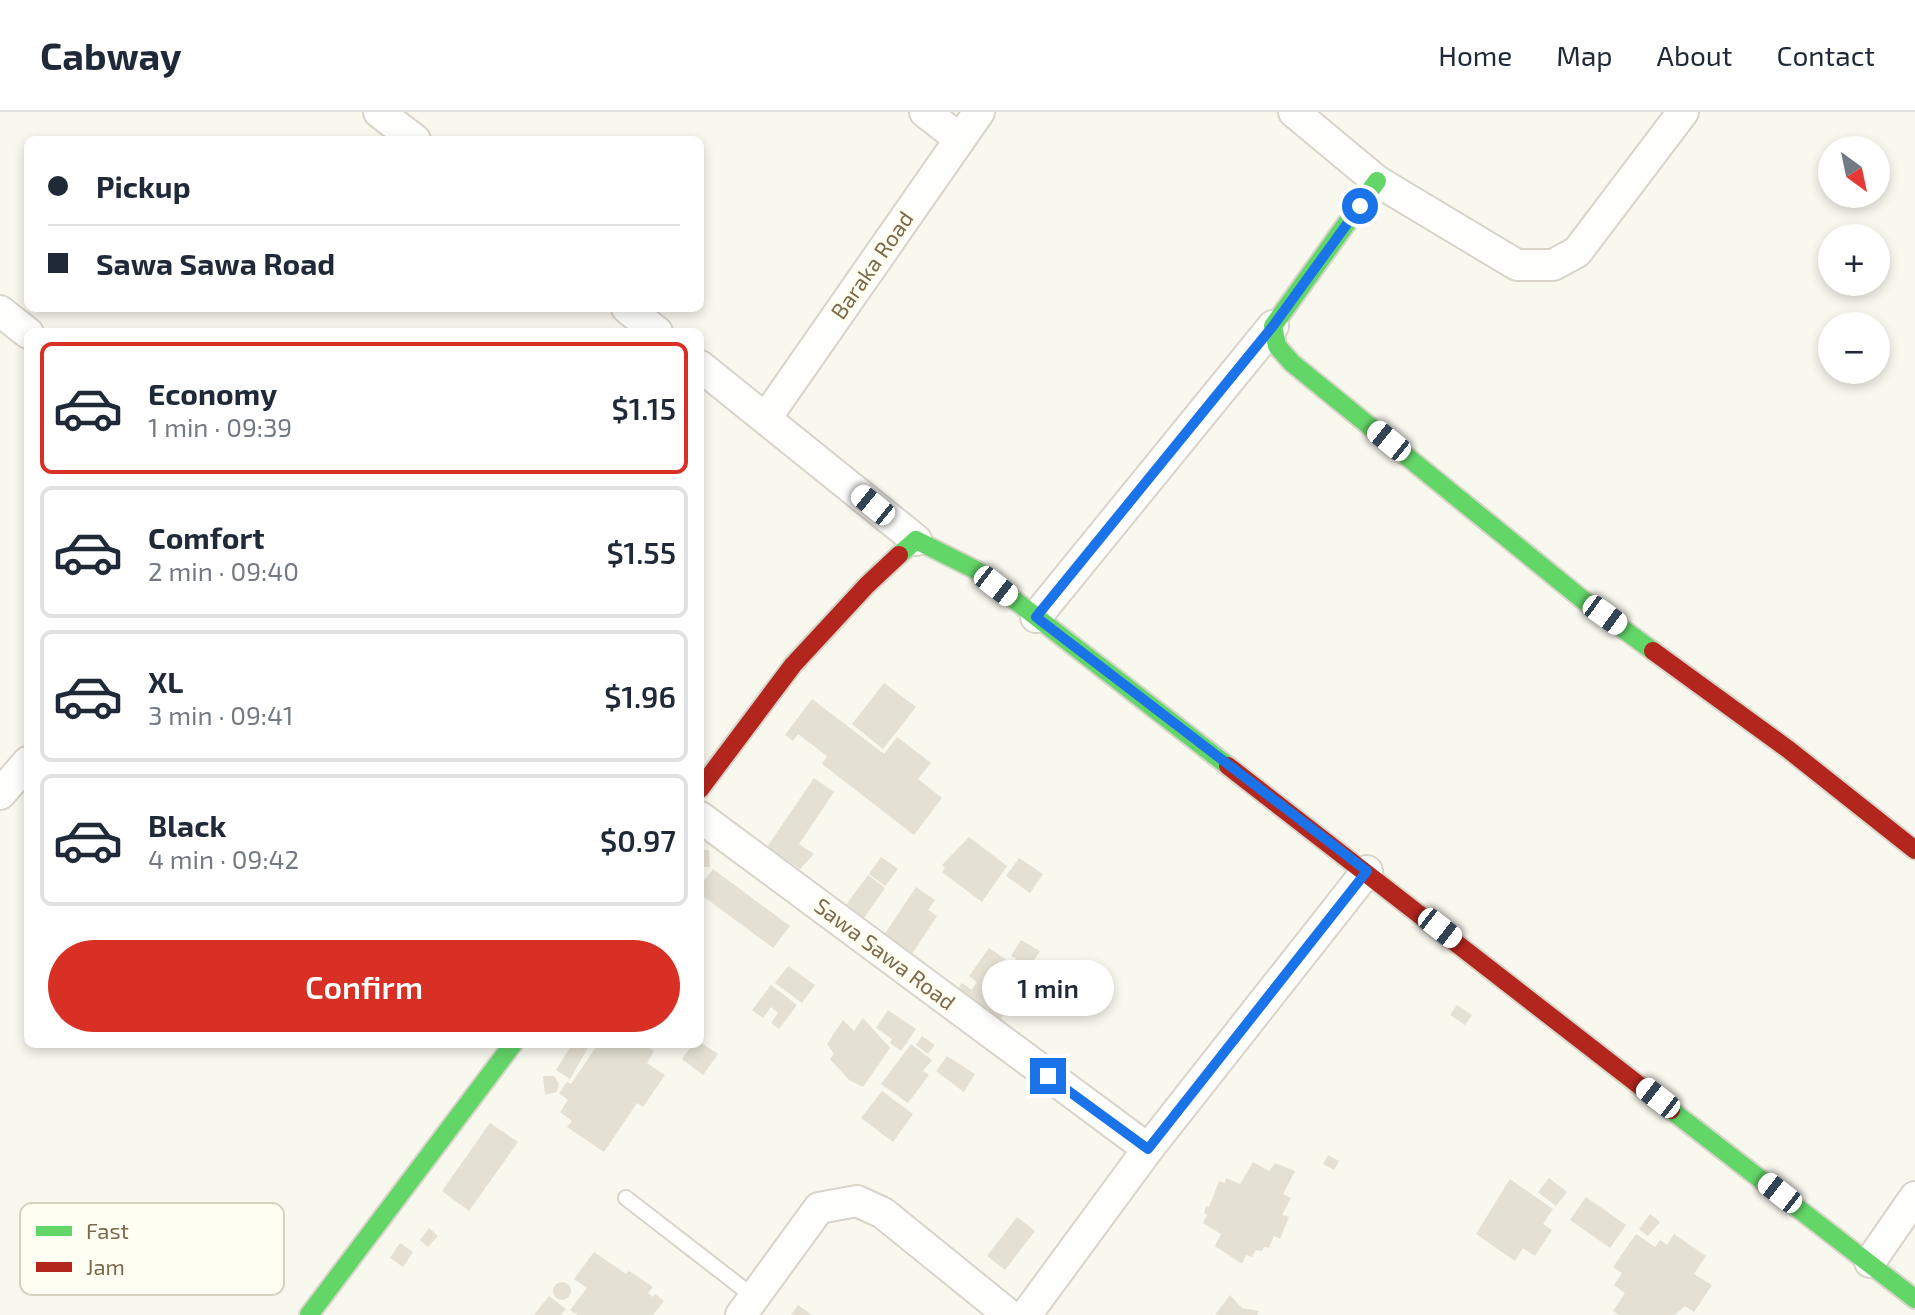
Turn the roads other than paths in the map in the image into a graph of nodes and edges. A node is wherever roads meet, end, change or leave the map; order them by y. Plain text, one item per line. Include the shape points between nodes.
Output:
1 (379, 112) edge
2 (925, 112) edge
3 (979, 112) edge
4 (1294, 112) edge
5 (1683, 112) edge
6 (410, 136) edge
7 (960, 139) junction
8 (1377, 181) junction
9 (0, 311) edge
10 (632, 312) edge
11 (1273, 326) junction
12 (652, 328) edge
13 (24, 330) edge
14 (704, 369) edge
15 (766, 418) junction
16 (916, 540) junction
17 (1036, 617) junction
18 (24, 767) edge
19 (704, 784) edge
20 (0, 794) edge
21 (704, 820) edge
22 (1915, 850) edge
23 (1367, 871) junction
24 (510, 1048) edge
25 (1148, 1149) junction
26 (1915, 1197) edge
27 (626, 1198) dead end
28 (1870, 1262) junction
29 (1915, 1299) edge
30 (748, 1306) edge
31 (309, 1315) edge
32 (1009, 1315) edge
33 (1026, 1315) edge

1 - 6 street
2 - 7 street
3 - 7 street, Baraka Road
4 - 8 street
5 - 8 street via 1577,252 1553,265 1517,265
7 - 15 street, Baraka Road
8 - 11 street
9 - 13 street
10 - 12 street
11 - 17 street
11 - 22 street via 1277,346 1316,382 1582,599 1789,750
14 - 15 street
15 - 16 street
16 - 17 street via 976,570
16 - 19 street via 793,665
17 - 23 street
18 - 20 street
21 - 25 street, Sawa Sawa Road
23 - 25 street
23 - 28 street
24 - 31 street
25 - 33 street
26 - 28 street
27 - 30 lane
28 - 29 street
30 - 32 street via 819,1208 857,1201 883,1213

